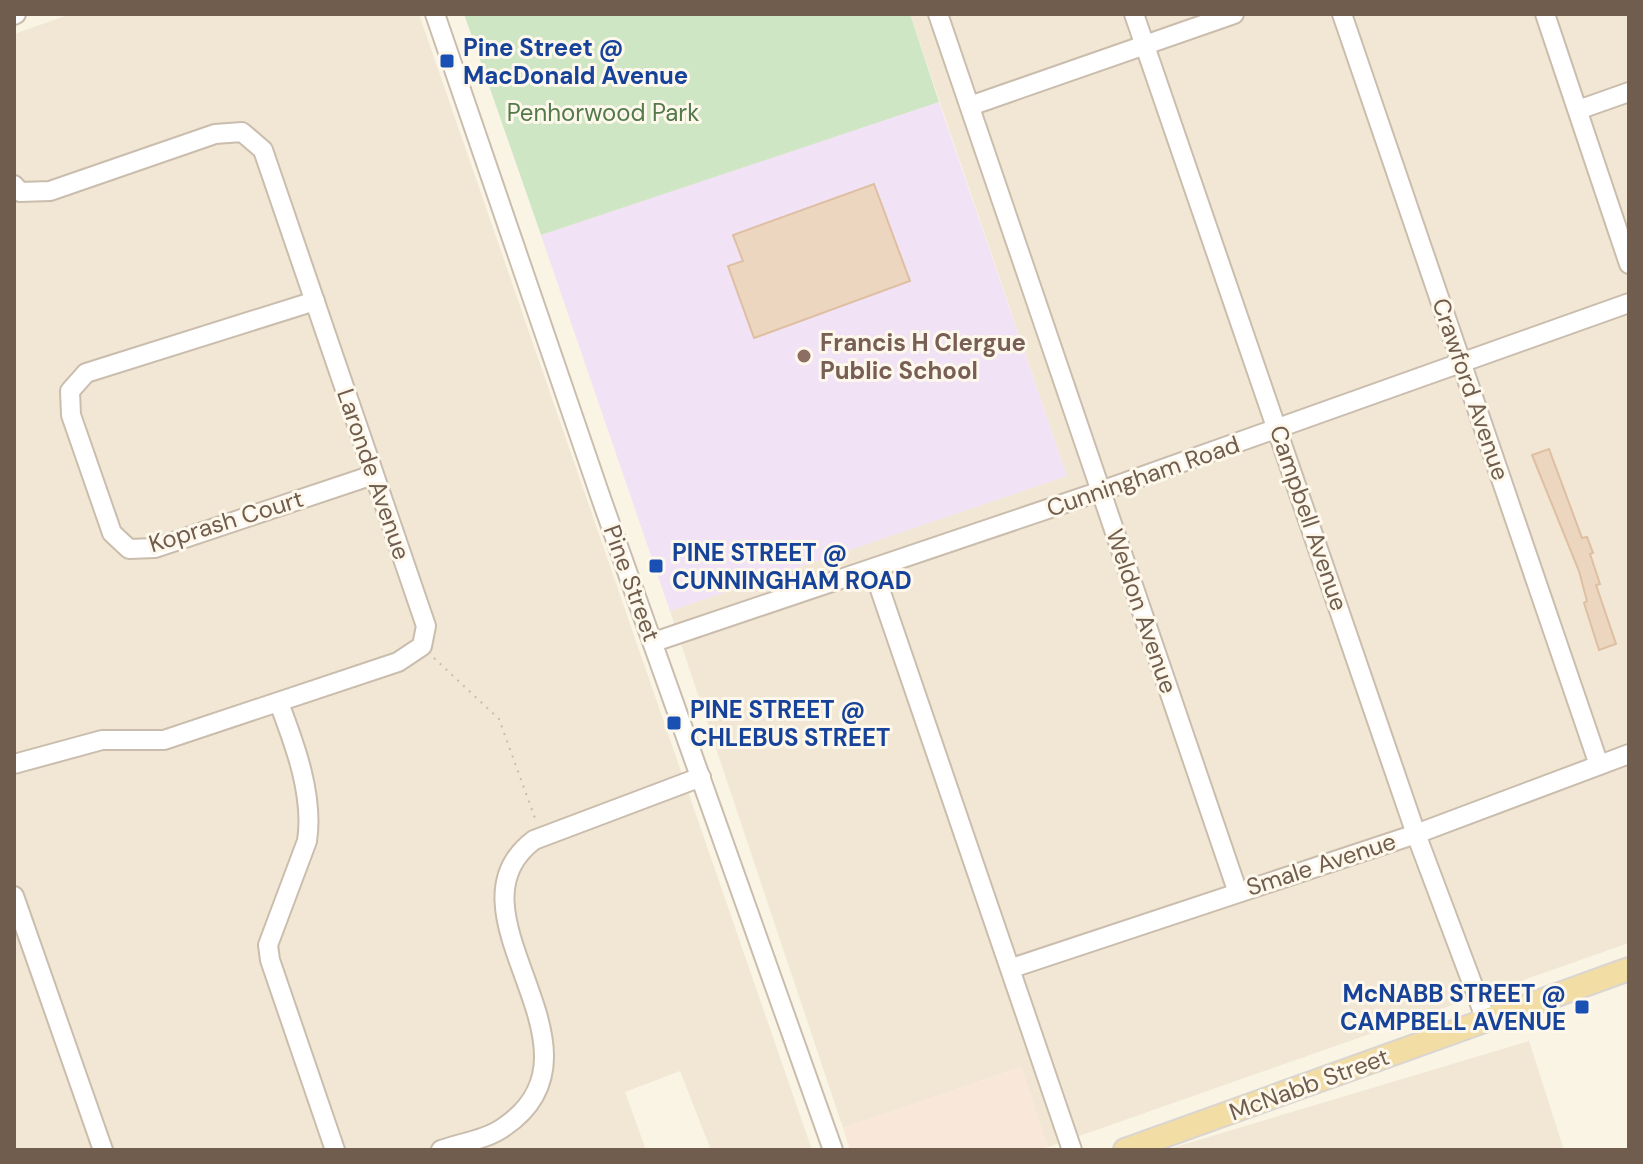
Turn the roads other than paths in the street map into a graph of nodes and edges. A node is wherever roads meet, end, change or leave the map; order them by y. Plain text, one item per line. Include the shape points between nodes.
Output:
1 (435, 14) edge
2 (938, 14) edge
3 (1134, 14) edge
4 (1234, 14) edge
5 (1342, 14) edge
6 (1545, 14) edge
7 (1144, 45) junction
8 (1629, 92) edge
9 (970, 106) junction
10 (1578, 110) junction
11 (14, 185) edge
12 (1629, 264) edge
13 (315, 301) junction
14 (1629, 303) edge
15 (1463, 364) junction
16 (1279, 429) junction
17 (373, 475) junction
18 (1101, 491) junction
19 (873, 569) junction
20 (654, 642) junction
21 (279, 703) junction
22 (1629, 754) edge
23 (14, 764) edge
24 (1599, 765) junction
25 (701, 777) junction
26 (1416, 834) junction
27 (1237, 890) junction
28 (14, 896) edge
29 (1012, 968) junction
30 (1629, 969) edge
31 (1486, 1020) junction
32 (1163, 1144) edge
33 (103, 1150) edge
34 (335, 1150) edge
35 (441, 1150) edge
36 (833, 1150) edge
37 (1072, 1150) edge
38 (1125, 1150) edge

1 - 20 street, Pine Street
2 - 9 street, Weldon Avenue
3 - 7 street, Campbell Avenue
4 - 7 street
5 - 15 street, Crawford Avenue
6 - 10 street
7 - 9 street
7 - 16 street, Campbell Avenue
8 - 10 street
9 - 18 street, Weldon Avenue
10 - 12 street
11 - 13 street, Laronde Avenue via 20,192 50,191 215,134 242,132 263,150
13 - 17 street, Laronde Avenue
13 - 17 street, Koprash Court via 86,373 70,391 71,415 112,533 129,549 155,548
14 - 15 street, Cunningham Road
15 - 16 street, Cunningham Road
15 - 24 street, Crawford Avenue
16 - 18 street, Cunningham Road
16 - 26 street, Campbell Avenue
17 - 21 street, Laronde Avenue via 426,626 422,646 398,662
18 - 19 street, Cunningham Road
18 - 27 street, Weldon Avenue
19 - 20 street, Cunningham Road
19 - 29 street
20 - 25 street, Pine Street
21 - 23 street via 164,740 102,740
21 - 34 street via 294,743 310,824 268,945
22 - 24 street, Smale Avenue
24 - 26 street, Smale Avenue
25 - 35 street via 541,837 518,852 504,894 509,931 541,1023 547,1062 535,1093 503,1129
25 - 36 street, Pine Street
26 - 27 street, Smale Avenue
26 - 31 street, Campbell Avenue
27 - 29 street, Smale Avenue
28 - 33 street
29 - 37 street
30 - 31 main road, McNabb Street
31 - 32 main road, McNabb Street
32 - 38 main road, McNabb Street

